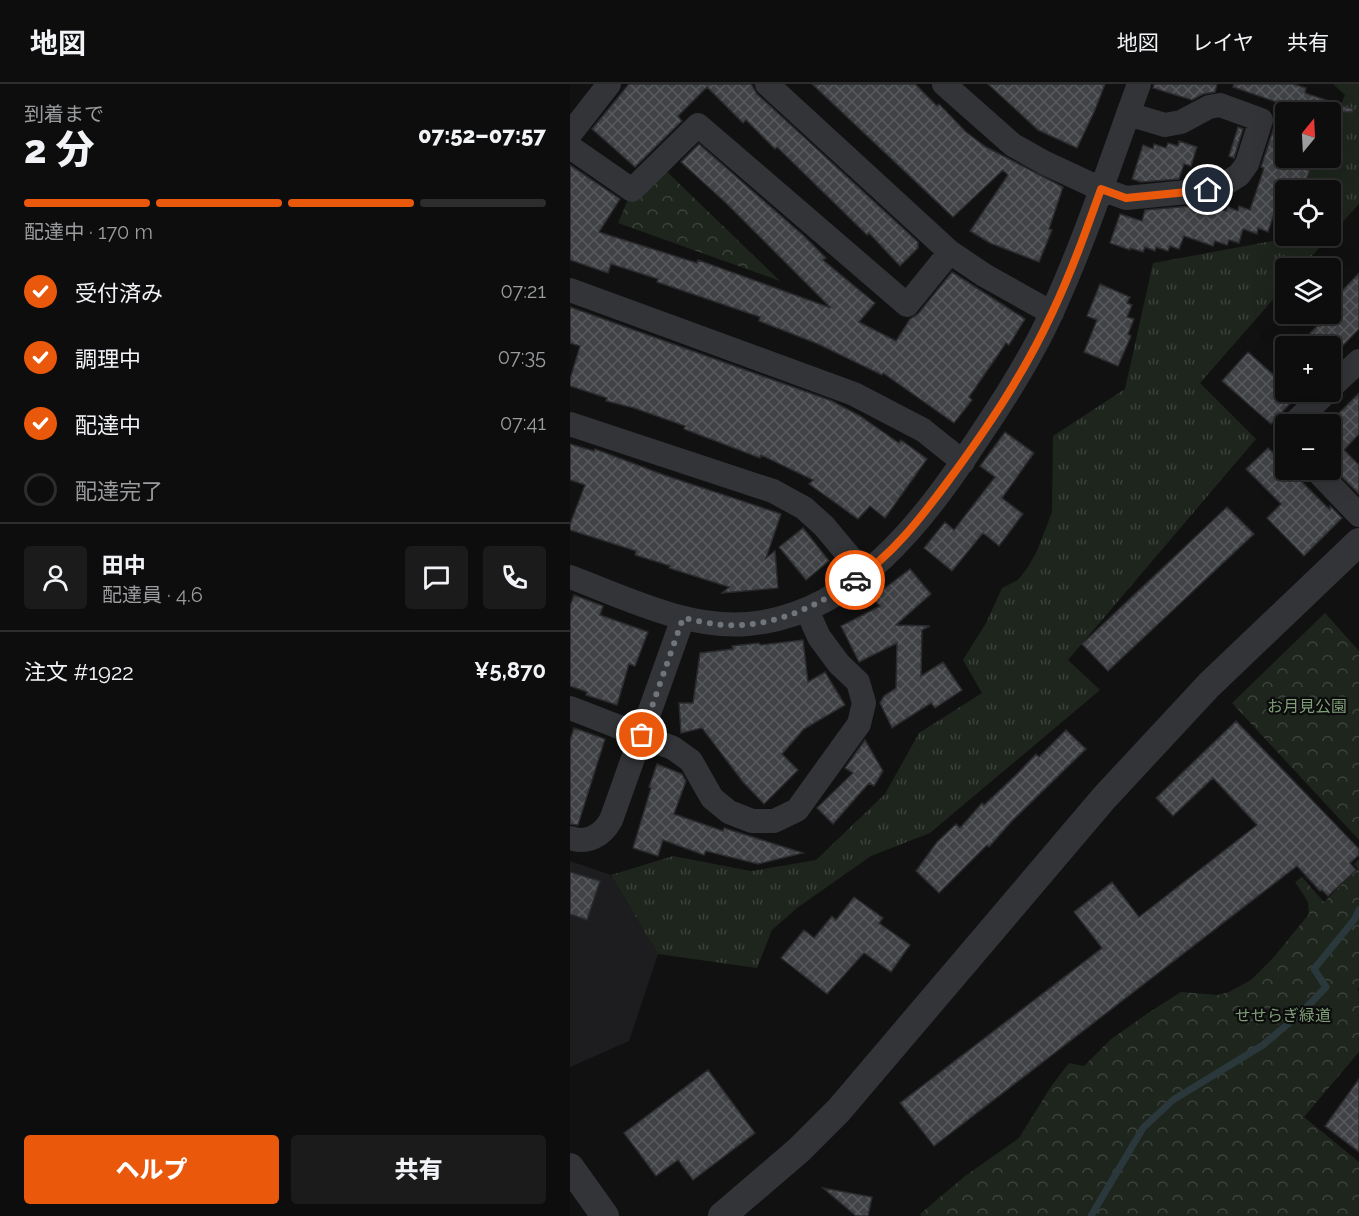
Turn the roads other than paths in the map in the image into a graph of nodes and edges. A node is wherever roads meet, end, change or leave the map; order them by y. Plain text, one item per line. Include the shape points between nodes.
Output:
1 (609, 84) edge
2 (767, 84) edge
3 (944, 84) edge
4 (1139, 84) edge
5 (1128, 114) junction
6 (570, 134) edge
7 (570, 147) edge
8 (1101, 189) junction
9 (950, 252) junction
10 (570, 290) edge
11 (1052, 314) junction
12 (1359, 361) edge
13 (1341, 378) edge
14 (1316, 402) edge
15 (1304, 414) edge
16 (570, 424) edge
17 (963, 462) junction
18 (1326, 480) edge
19 (1359, 515) edge
20 (1359, 542) edge
21 (864, 574) junction
22 (570, 577) edge
23 (807, 610) junction
24 (683, 618) junction
25 (570, 708) edge
26 (642, 735) junction
27 (570, 838) edge
28 (570, 1167) edge
29 (605, 1216) edge
30 (722, 1216) edge

1 - 6 street
2 - 9 street
3 - 8 street via 1013,145
4 - 5 street
5 - 8 street
5 - 8 street via 1166,125 1220,105 1261,120 1246,164 1239,175 1223,185 1126,198
7 - 9 street via 632,190 698,125 907,305
8 - 11 street
9 - 11 street
10 - 17 street via 854,394 923,430
11 - 17 street via 1007,396
12 - 13 street
14 - 15 street
16 - 21 street via 773,491 804,508 824,526
17 - 21 street via 920,520
18 - 19 street
20 - 30 street via 1209,685 1104,798 839,1110
21 - 23 street
22 - 24 street
23 - 24 street via 749,624
23 - 26 street via 819,637 858,682 864,702 859,724 797,810 774,821 752,821 729,812 712,798 691,761 673,748
24 - 26 street
25 - 26 street
26 - 27 street via 612,820 595,838
28 - 29 street

